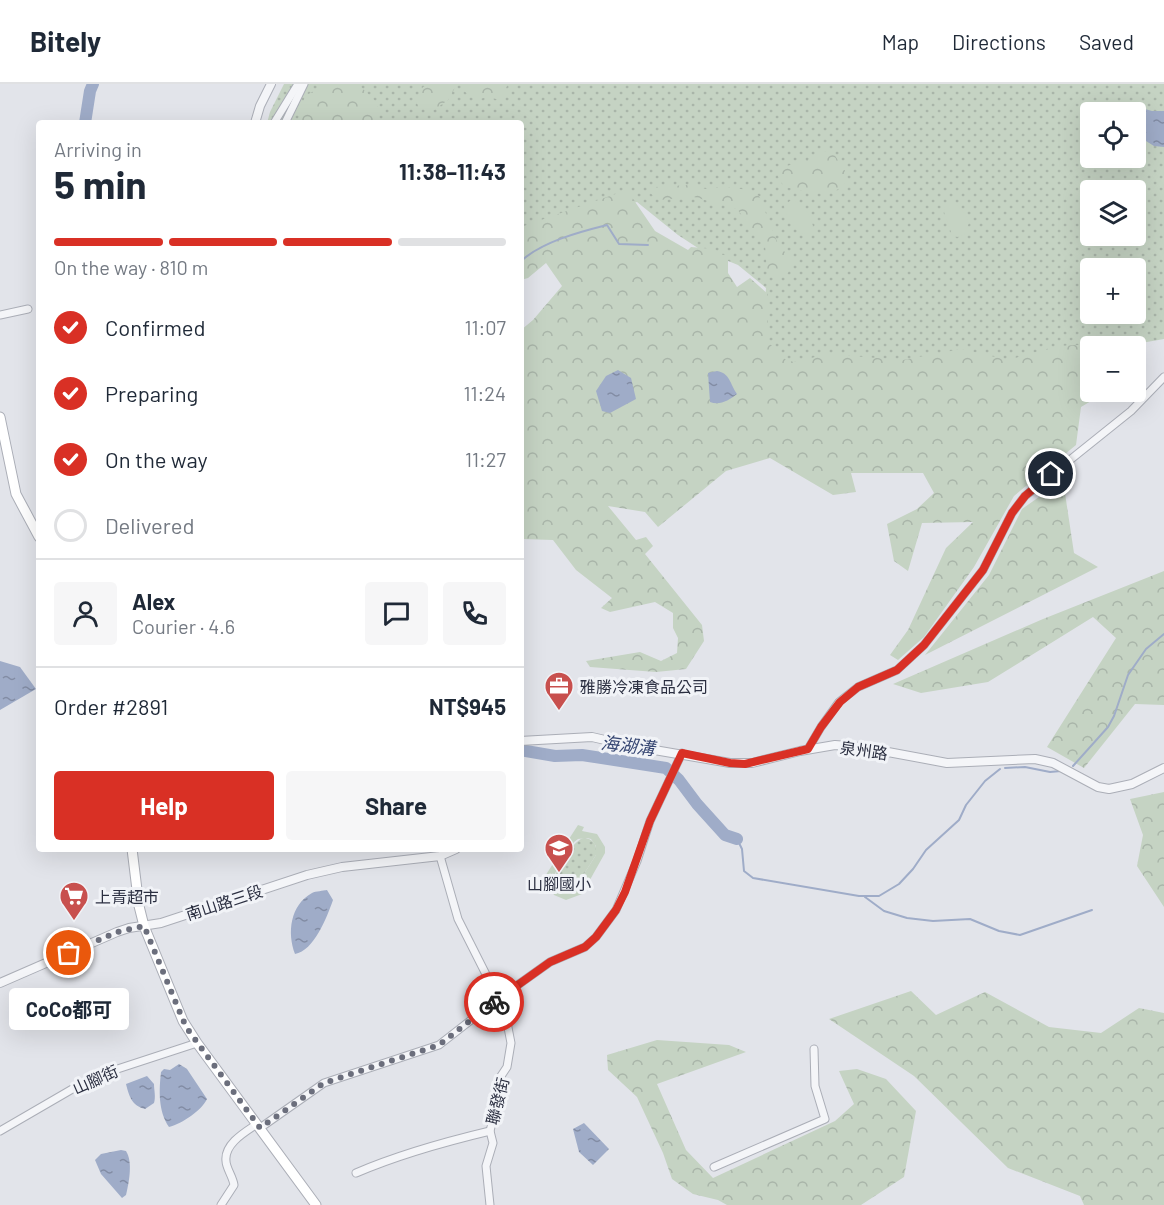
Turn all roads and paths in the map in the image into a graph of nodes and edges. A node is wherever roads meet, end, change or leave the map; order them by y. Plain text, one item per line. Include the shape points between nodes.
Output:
1 (271, 84) edge
2 (298, 84) edge
3 (304, 84) edge
4 (256, 120) edge
5 (276, 120) edge
6 (286, 120) edge
7 (28, 309) dead end
8 (0, 315) edge
9 (1164, 377) edge
10 (0, 417) edge
11 (36, 531) edge
12 (524, 741) edge
13 (808, 749) junction
14 (682, 753) junction
15 (1164, 768) edge
16 (132, 852) edge
17 (449, 852) edge
18 (440, 856) junction
19 (144, 926) junction
20 (0, 983) edge
21 (498, 999) junction
22 (197, 1043) junction
23 (814, 1049) dead end
24 (259, 1126) junction
25 (0, 1131) edge
26 (490, 1131) junction
27 (714, 1167) dead end
28 (357, 1173) dead end
29 (315, 1204) edge
30 (221, 1205) edge
31 (490, 1205) edge

1 - 4 street
2 - 5 street
3 - 6 street
7 - 8 street
9 - 13 street via 1131,411 1025,496 983,570 924,645 897,670 858,687 840,702
10 - 11 main road via 16,494
12 - 14 street, 泉州路 via 592,737
13 - 14 street, 泉州路 via 745,764
13 - 15 street, 泉州路 via 861,747 947,763 1035,759 1053,763 1109,789 1132,784
14 - 21 street via 650,821 625,892 596,937 585,947 550,962
16 - 19 main road
17 - 18 street, 南山路三段
18 - 19 street, 南山路三段 via 307,875
18 - 21 street, 聯發街 via 458,919
19 - 20 street, 南山路三段 via 117,932
19 - 22 main road via 183,1021
21 - 24 street via 439,1045 324,1083
21 - 26 street, 聯發街 via 505,1012 511,1043
22 - 24 main road
22 - 25 street, 山腳街 via 93,1077
23 - 27 street via 815,1086 825,1119
24 - 29 main road
24 - 30 street via 230,1146 226,1161 234,1185
26 - 28 street via 442,1142
26 - 31 street, 聯發街 via 493,1143 486,1166

